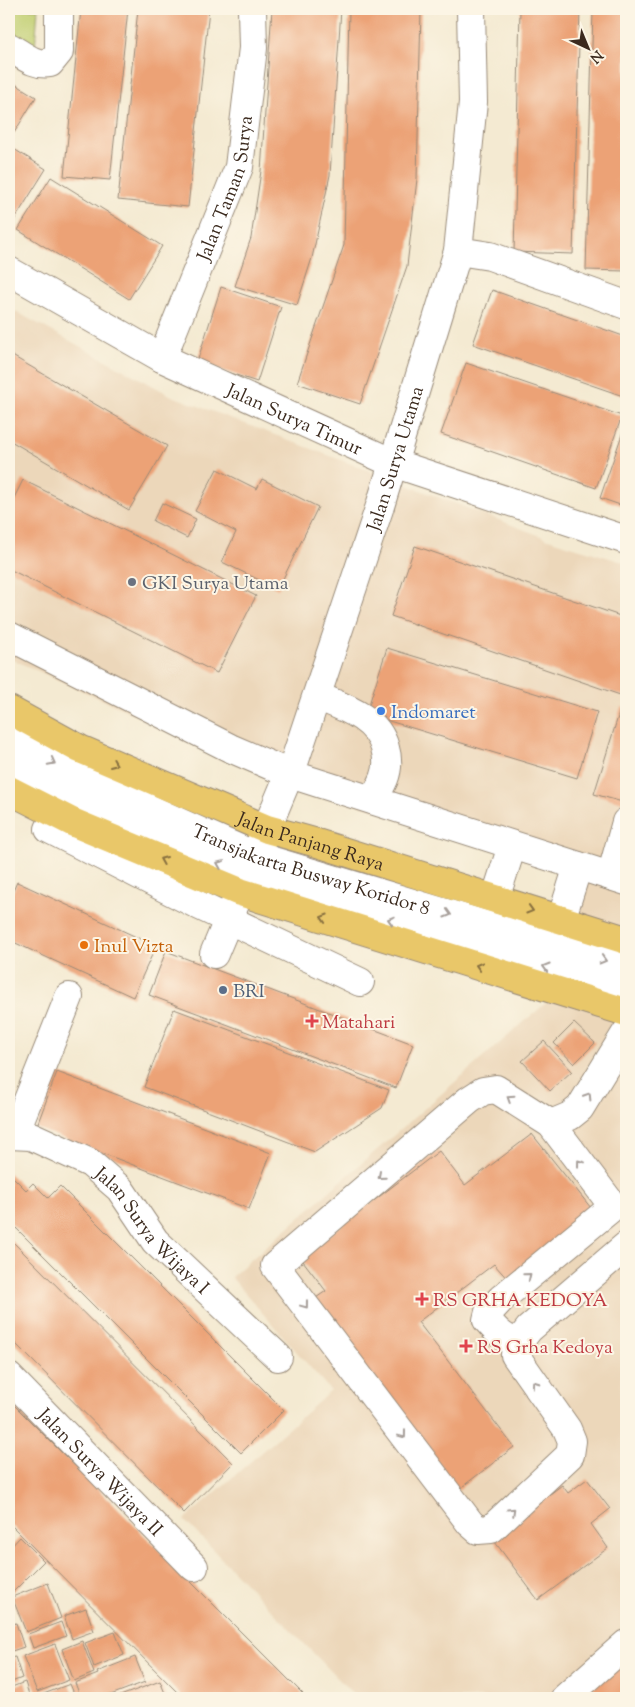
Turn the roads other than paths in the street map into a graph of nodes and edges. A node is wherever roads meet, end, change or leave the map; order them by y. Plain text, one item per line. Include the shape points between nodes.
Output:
1 (59, 9) edge
2 (252, 9) edge
3 (471, 9) edge
4 (9, 47) edge
5 (458, 251) junction
6 (9, 270) edge
7 (626, 305) edge
8 (162, 358) junction
9 (394, 463) junction
10 (626, 540) edge
11 (9, 636) edge
12 (316, 696) junction
13 (9, 710) edge
14 (9, 739) edge
15 (9, 769) edge
16 (290, 774) junction
17 (9, 790) edge
18 (373, 800) junction
19 (626, 822) edge
20 (49, 829) dead end
21 (267, 829) junction
22 (512, 846) junction
23 (578, 866) junction
24 (248, 875) junction
25 (618, 879) edge
26 (495, 899) junction
27 (228, 920) junction
28 (561, 920) junction
29 (626, 940) edge
30 (214, 954) dead end
31 (626, 967) edge
32 (360, 982) dead end
33 (626, 991) edge
34 (69, 997) dead end
35 (626, 1012) edge
36 (626, 1033) edge
37 (551, 1124) junction
38 (11, 1135) edge
39 (618, 1215) edge
40 (626, 1246) edge
41 (518, 1342) junction
42 (278, 1357) dead end
43 (9, 1377) edge
44 (194, 1567) dead end
45 (626, 1644) edge
46 (565, 1698) edge

1 - 4 street via 59,52 50,63 34,63
2 - 8 street, Jalan Taman Surya via 253,48 239,167
3 - 5 street, Jalan Surya Utama via 473,102
5 - 7 street via 490,256
5 - 9 street, Jalan Surya Utama
6 - 8 street, Jalan Surya Timur
8 - 9 street, Jalan Surya Timur
9 - 10 street, Jalan Surya Timur
9 - 12 street, Jalan Surya Utama
11 - 16 street via 221,743
12 - 16 street, Jalan Surya Utama
12 - 18 street via 353,711 383,738 388,758 385,778
13 -> 21 main road, Jalan Panjang Raya via 80,749
14 -> 24 street, Transjakarta Busway Koridor 8 via 68,771 202,833
24 -> 15 street, Transjakarta Busway Koridor 8 via 62,796
16 - 18 street
16 - 21 street, Jalan Surya Utama
24 -> 17 main road via 72,822
18 - 22 street
19 - 25 street
20 - 27 street
21 - 24 street, Jalan Surya Utama
21 - 26 main road, Jalan Panjang Raya
22 - 23 street
22 - 26 street
23 - 25 street
23 - 28 street
24 - 27 street, Jalan Surya Utama
24 -> 31 street, Transjakarta Busway Koridor 8
33 -> 24 street, Transjakarta Busway Koridor 8
35 -> 24 main road
26 -> 28 main road, Jalan Panjang Raya
27 - 30 street, Jalan Surya Utama
27 - 32 street
28 - 29 main road, Jalan Panjang Raya
34 - 38 street
37 -> 36 street via 580,1108
39 -> 37 street
37 -> 41 street via 496,1089 483,1090 276,1266 478,1530 491,1529 570,1455 572,1441 566,1429 515,1355
38 - 42 street, Jalan Surya Wijaya I via 31,1136 90,1163 120,1189 156,1241
41 -> 39 street via 500,1334 487,1320 489,1312 502,1298
40 - 41 street
43 - 44 street, Jalan Surya Wijaya II
45 - 46 street

